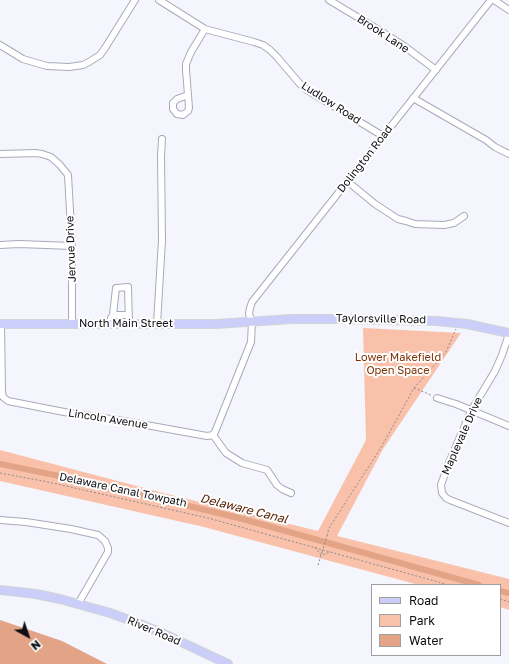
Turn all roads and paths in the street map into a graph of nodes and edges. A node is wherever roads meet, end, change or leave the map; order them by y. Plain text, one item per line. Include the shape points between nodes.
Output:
1 (134, 0) edge
2 (159, 0) edge
3 (330, 0) edge
4 (491, 0) edge
5 (494, 0) edge
6 (509, 10) edge
7 (205, 29) junction
8 (0, 45) edge
9 (436, 70) junction
10 (188, 95) dead end
11 (413, 98) junction
12 (383, 136) junction
13 (162, 140) dead end
14 (0, 154) edge
15 (509, 154) edge
16 (347, 181) junction
17 (464, 216) dead end
18 (0, 245) edge
19 (72, 246) junction
20 (114, 315) junction
21 (128, 315) junction
22 (252, 321) junction
23 (459, 323) junction
24 (0, 324) edge
25 (72, 324) junction
26 (111, 324) junction
27 (129, 324) junction
28 (157, 324) junction
29 (509, 334) edge
30 (414, 388) junction
31 (438, 398) joint
32 (471, 411) junction
33 (509, 426) edge
34 (214, 436) junction
35 (0, 473) edge
36 (291, 493) dead end
37 (0, 520) edge
38 (509, 523) edge
39 (315, 547) junction
40 (331, 552) junction
41 (321, 555) junction
42 (318, 565) dead end
43 (445, 584) edge
44 (0, 590) edge
45 (78, 604) junction
46 (228, 664) edge

1 - 8 street via 100,55 83,65 47,66 23,59
2 - 7 street, Ludlow Road
3 - 9 street, Brook Lane via 404,46
4 - 9 street, Dolington Road
5 - 6 street
7 - 10 street via 186,64
7 - 12 street, Ludlow Road via 263,45 307,90
9 - 11 street, Dolington Road
11 - 12 street, Dolington Road
11 - 15 street
12 - 16 street, Dolington Road
13 - 28 street via 162,240
14 - 19 street, Jervue Drive via 42,154 51,157 68,175
16 - 17 street via 375,204 406,222 444,225
16 - 22 street, Dolington Road via 252,302 249,314
18 - 19 street
19 - 25 street, Jervue Drive
20 - 21 street
20 - 21 street via 116,288 128,288
20 - 26 street
21 - 27 street
22 - 23 main road, Taylorsville Road via 332,318 437,320
22 - 28 main road, North Main Street
22 - 34 street, Dolington Road via 249,350
23 - 29 main road, Taylorsville Road
23 - 30 path via 446,352
24 - 25 main road, North Main Street
24 - 34 street, Lincoln Avenue via 2,392 5,399 13,403
25 - 26 main road, North Main Street
26 - 27 main road, North Main Street
27 - 28 main road, North Main Street
29 - 32 street, Maplevale Drive via 495,371
30 - 31 path
30 - 41 path, bridge via 382,446 329,528
31 - 32 street
32 - 33 street
32 - 38 street, Maplevale Drive via 448,465 441,485 442,493 450,500
34 - 36 street via 226,453 242,463 267,470 277,485
35 - 39 path, Delaware Canal Towpath via 201,516
37 - 45 street via 72,529 98,535 105,541 108,552
39 - 40 path, Delaware Canal Towpath
39 - 41 path
40 - 41 path
40 - 43 path, Delaware Canal Towpath
41 - 42 path
44 - 45 main road, River Road via 36,594
45 - 46 main road, River Road via 132,621

